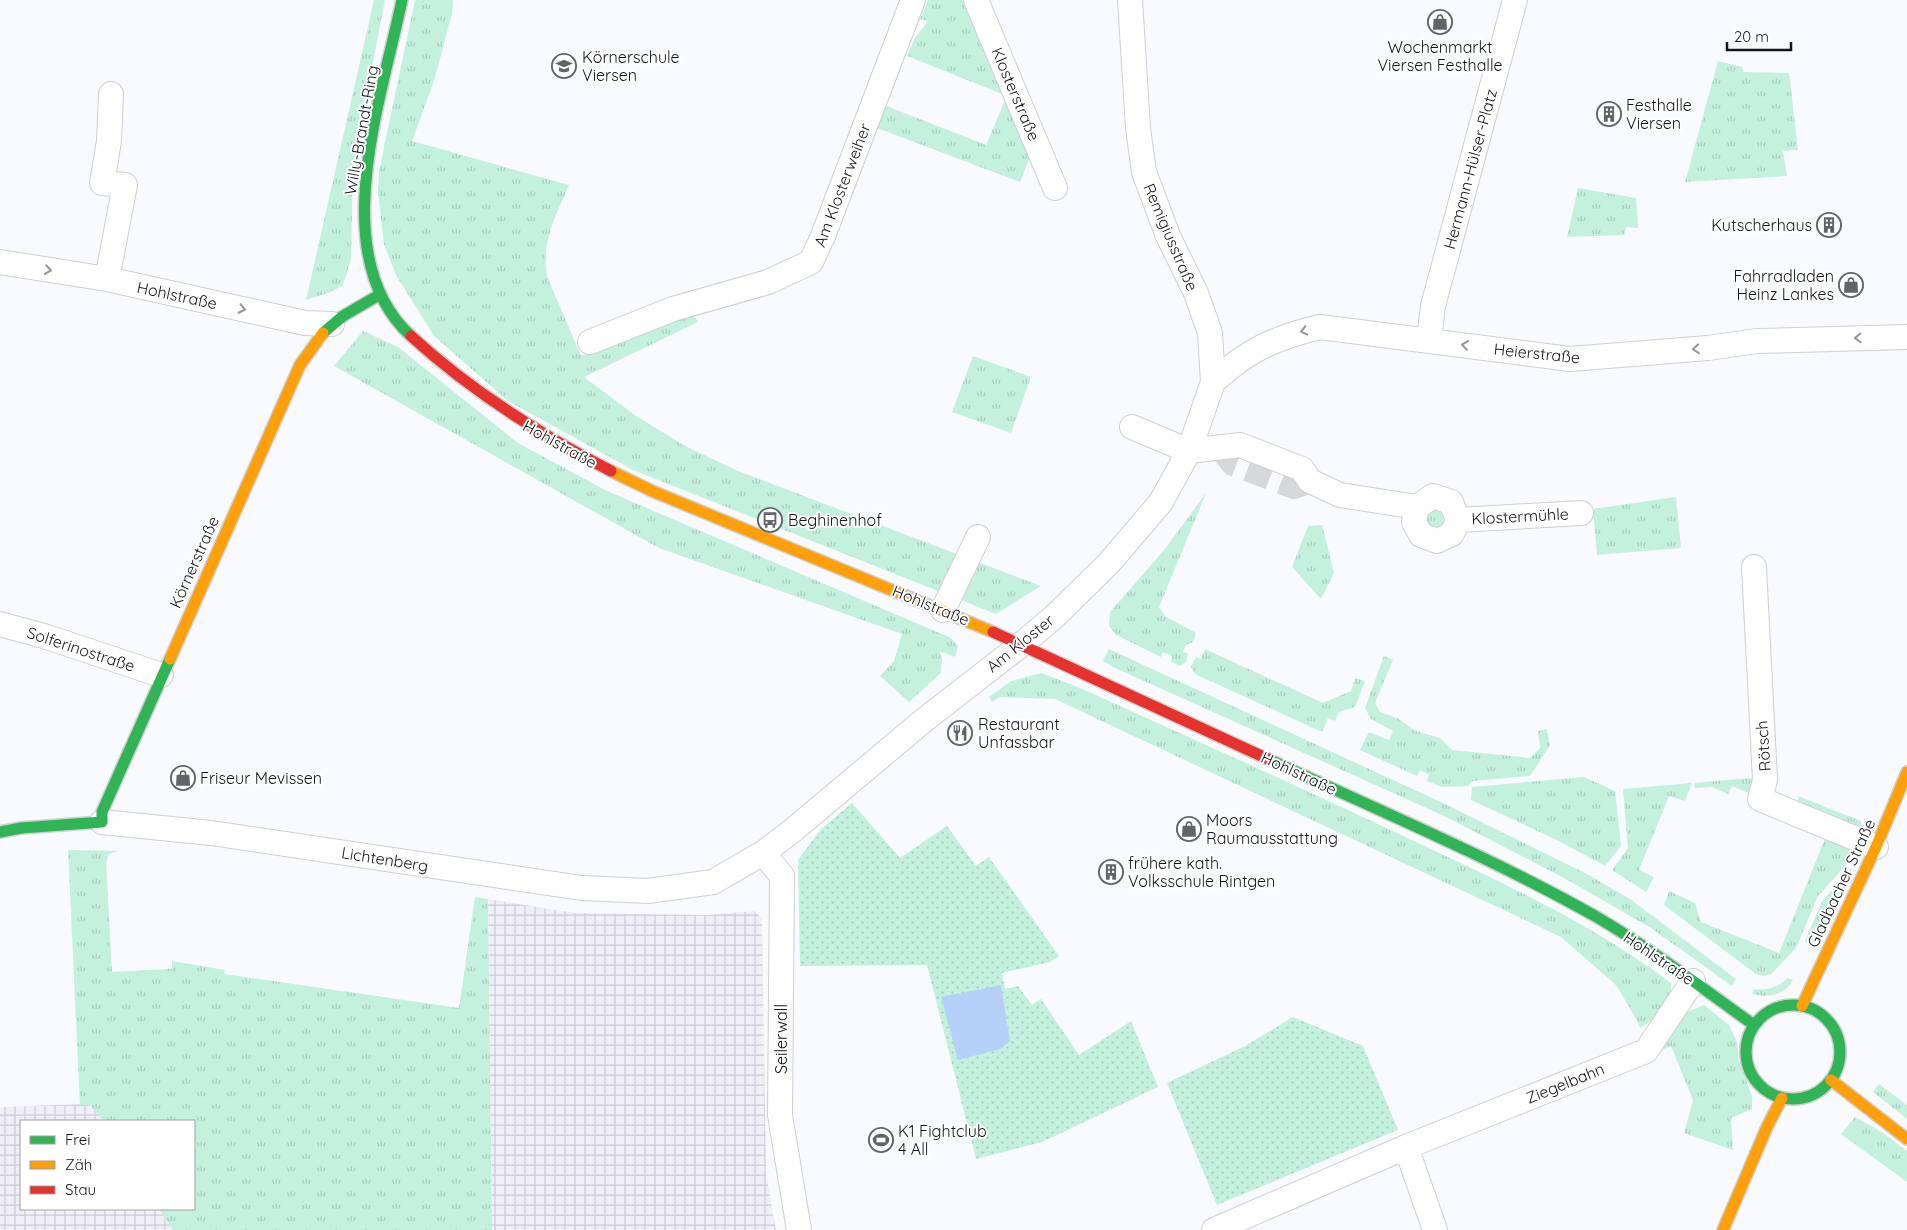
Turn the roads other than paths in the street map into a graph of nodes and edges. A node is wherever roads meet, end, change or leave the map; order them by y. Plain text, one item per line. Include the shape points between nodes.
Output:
1 (402, 0) edge
2 (912, 0) edge
3 (976, 0) edge
4 (1130, 0) edge
5 (1515, 0) edge
6 (111, 94) dead end
7 (1055, 188) dead end
8 (0, 262) edge
9 (107, 279) junction
10 (379, 295) junction
11 (332, 324) junction
12 (1907, 338) edge
13 (1428, 340) junction
14 (590, 342) dead end
15 (1213, 382) junction
16 (1132, 428) dead end
17 (1189, 451) junction
18 (1417, 506) junction
19 (1581, 513) dead end
20 (1458, 520) junction
21 (978, 537) dead end
22 (1754, 567) dead end
23 (943, 610) junction
24 (0, 624) edge
25 (1022, 644) junction
26 (161, 675) junction
27 (1907, 772) edge
28 (1902, 795) edge
29 (102, 822) junction
30 (0, 832) edge
31 (1876, 847) junction
32 (763, 853) junction
33 (1694, 981) junction
34 (1802, 1006) junction
35 (1754, 1025) junction
36 (1831, 1080) junction
37 (1782, 1098) junction
38 (1907, 1139) edge
39 (1406, 1147) junction
40 (799, 1230) edge
41 (1214, 1230) edge
42 (1435, 1230) edge
43 (1723, 1230) edge

1 - 10 main road, Willy-Brandt-Ring via 364,193 365,222
2 - 14 street, Am Klosterweiher via 823,236 810,262 768,282 673,309
3 - 7 street, Klosterstraße
4 - 15 street, Remigiusstraße via 1144,172 1210,333
5 - 13 street, Hermann-Hülser-Platz via 1432,306
6 - 9 street via 109,141 102,183 125,185
8 -> 9 street, Hohlstraße
9 -> 11 street, Hohlstraße via 305,323
10 - 11 main road
10 - 23 main road, Hohlstraße via 398,325 455,375 492,404 531,428 652,491
11 - 26 main road, Körnerstraße via 312,343 300,365
12 -> 13 street, Heierstraße via 1757,341 1570,359
13 -> 15 street, Heierstraße via 1320,327 1286,335 1238,359
15 - 17 street, Am Kloster
16 - 17 street
17 - 18 street, Klostermühle via 1240,445 1302,469 1310,481 1340,494
17 - 25 street, Am Kloster via 1162,502 1109,563
18 - 20 street, Klostermühle via 1433,496 1451,502
18 - 20 street, Klostermühle via 1414,522 1421,535 1437,541 1452,534
19 - 20 street, Klostermühle
21 - 23 street
22 - 31 street, Rötsch via 1765,780 1760,799
23 - 25 main road, Hohlstraße
24 - 26 street, Solferinostraße
25 - 32 street, Am Kloster
25 - 33 main road, Hohlstraße via 1499,866 1596,917
26 - 29 main road, Körnerstraße via 102,812
27 - 28 main road, Gladbacher Straße
28 - 31 main road, Gladbacher Straße
29 - 30 main road, Lichtenberg
29 - 32 street, Lichtenberg via 211,833 582,888 648,891 713,882
31 - 34 main road, Gladbacher Straße
32 - 40 street, Seilerwall via 782,876 780,1115
33 - 35 main road, Hohlstraße
33 - 39 street, Ziegelbahn via 1646,1051
34 - 35 main road via 1775,1009
34 - 36 main road via 1817,1012 1837,1036 1838,1066
35 - 37 main road via 1746,1054 1749,1069 1768,1092
36 - 37 main road via 1809,1096
36 - 38 main road
37 - 43 main road
39 - 41 street, Ziegelbahn
39 - 42 street

